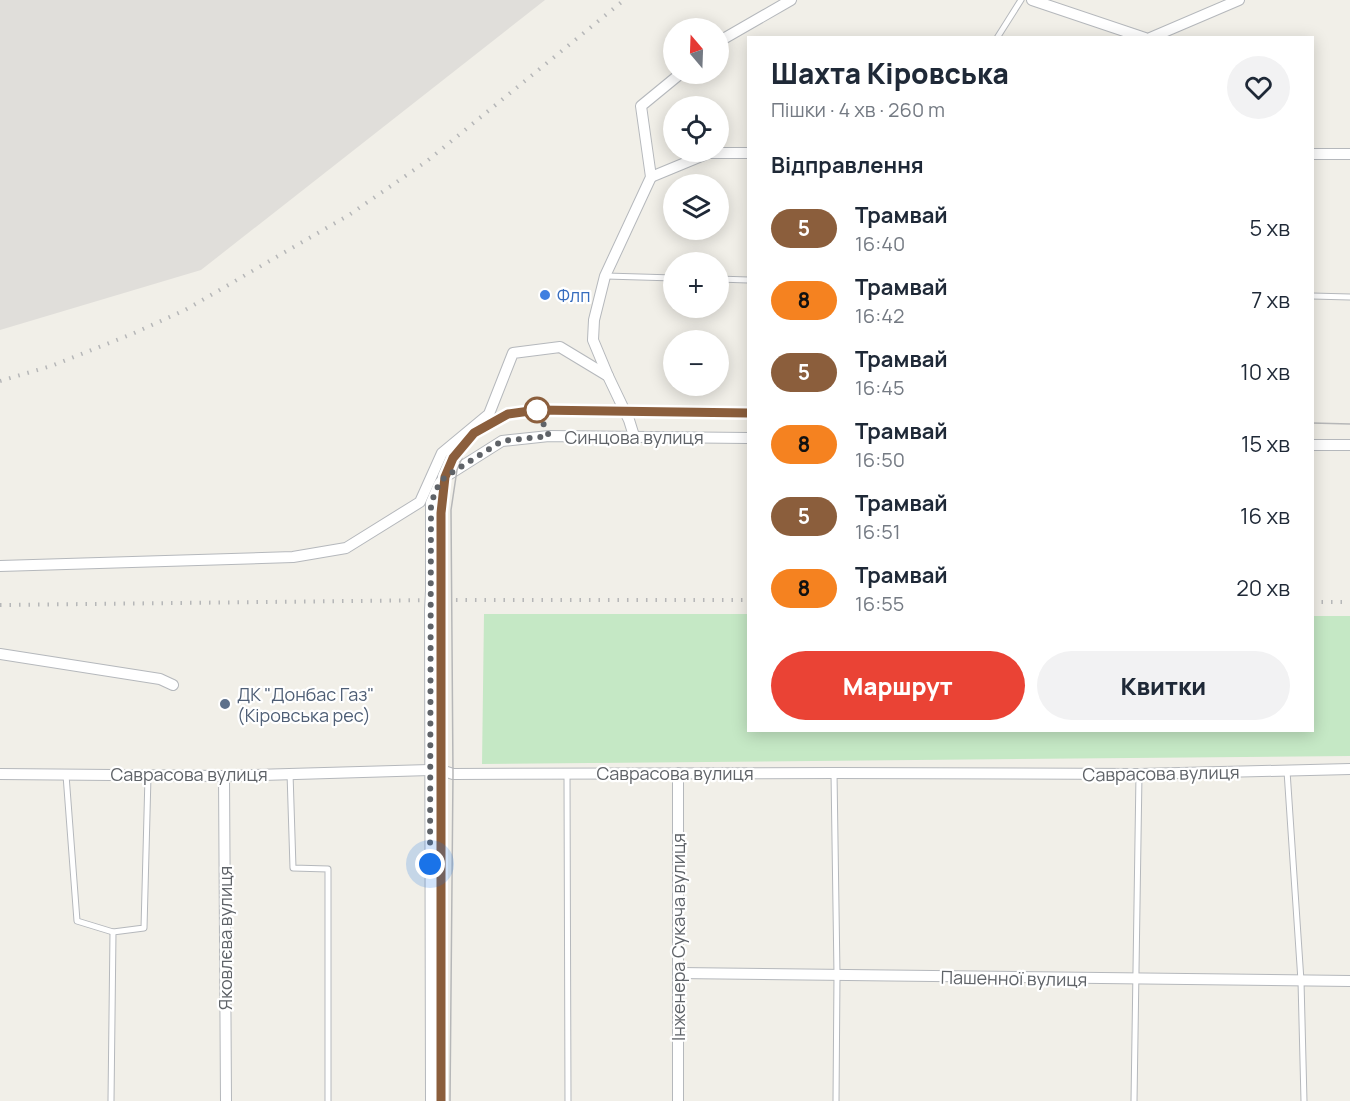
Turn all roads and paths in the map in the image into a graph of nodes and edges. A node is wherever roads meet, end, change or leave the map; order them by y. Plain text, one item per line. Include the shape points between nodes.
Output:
1 (791, 0) edge
2 (1021, 0) edge
3 (1032, 0) edge
4 (1239, 0) edge
5 (729, 36) edge
6 (998, 36) edge
7 (1139, 36) edge
8 (1155, 36) edge
9 (668, 84) edge
10 (747, 153) edge
11 (1314, 154) edge
12 (1350, 154) edge
13 (651, 177) junction
14 (605, 276) junction
15 (663, 278) edge
16 (729, 279) edge
17 (747, 280) edge
18 (1314, 296) edge
19 (1350, 297) edge
20 (608, 376) junction
21 (634, 436) junction
22 (747, 438) edge
23 (1314, 444) edge
24 (1350, 445) edge
25 (0, 566) edge
26 (0, 654) edge
27 (173, 685) dead end
28 (1350, 769) edge
29 (430, 770) junction
30 (1287, 771) junction
31 (290, 773) junction
32 (678, 773) junction
33 (834, 773) junction
34 (0, 774) edge
35 (66, 774) junction
36 (567, 774) junction
37 (1138, 774) junction
38 (148, 775) junction
39 (224, 776) junction
40 (113, 932) junction
41 (678, 973) junction
42 (837, 975) junction
43 (1135, 980) junction
44 (1301, 981) junction
45 (1350, 981) edge
46 (111, 1101) edge
47 (226, 1101) edge
48 (328, 1101) edge
49 (431, 1101) edge
50 (568, 1101) edge
51 (678, 1101) edge
52 (836, 1101) edge
53 (1134, 1101) edge
54 (1304, 1101) edge

1 - 5 street
2 - 6 lane
3 - 7 street
4 - 8 street
9 - 13 street via 641,106
10 - 13 street via 709,153
11 - 12 street
13 - 14 street
14 - 15 lane
14 - 20 street via 593,340
16 - 17 lane
18 - 19 lane
20 - 21 street
20 - 25 street via 560,348 513,352 489,414 442,453 420,502 346,548 294,557
21 - 22 street, Синцова вулиця
21 - 29 street, Синцова вулиця, bridge via 549,436 502,441 439,484 431,503
23 - 24 street
26 - 27 street via 160,679
28 - 30 street, Саврасова вулиця
29 - 31 street, Саврасова вулиця
29 - 36 street, Саврасова вулиця via 453,774
29 - 49 street, Синцова вулиця
30 - 37 street, Саврасова вулиця
30 - 44 lane
31 - 39 street, Саврасова вулиця
31 - 48 lane via 293,868 328,869
32 - 33 street, Саврасова вулиця
32 - 36 street, Саврасова вулиця
32 - 41 street, Інженера Сукача вулиця
33 - 37 street, Саврасова вулиця
33 - 42 lane
34 - 35 street, Саврасова вулиця
35 - 38 street, Саврасова вулиця
35 - 40 lane via 77,921
36 - 50 lane
37 - 43 lane
38 - 39 street, Саврасова вулиця
38 - 40 lane via 144,928
39 - 47 street, Яковлєва вулиця
40 - 46 lane
41 - 42 street, Пашенної вулиця
41 - 51 street, Інженера Сукача вулиця
42 - 43 street, Пашенної вулиця
42 - 52 lane
43 - 44 street, Пашенної вулиця
43 - 53 lane
44 - 45 street, Пашенної вулиця
44 - 54 lane

